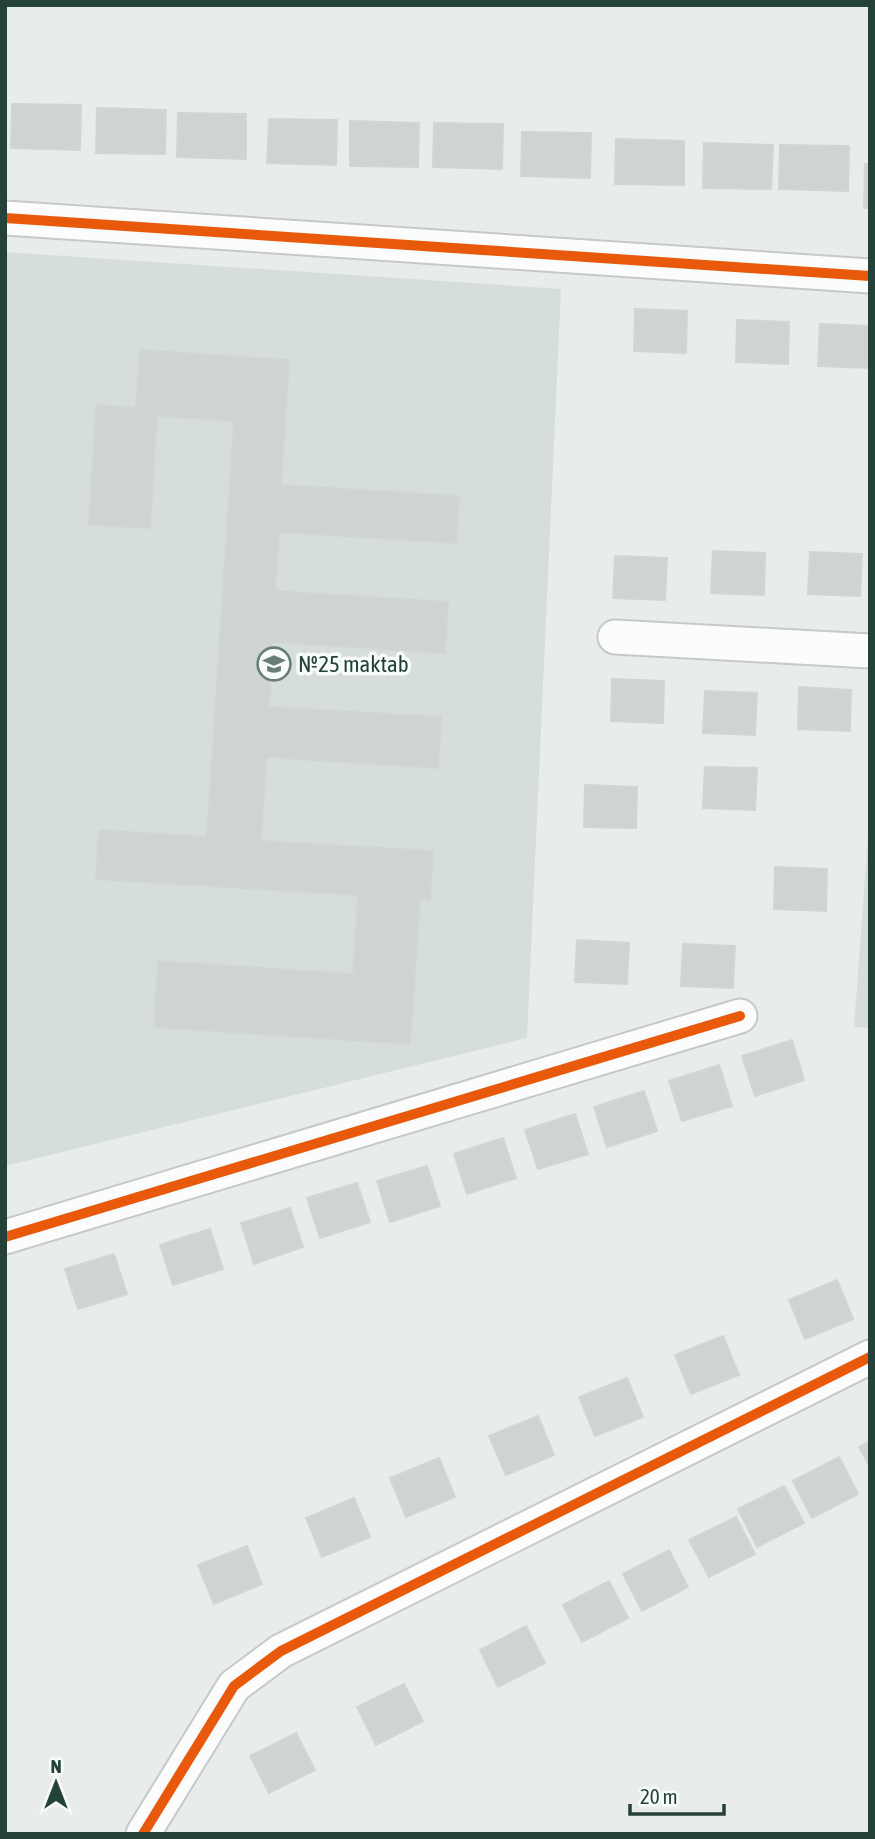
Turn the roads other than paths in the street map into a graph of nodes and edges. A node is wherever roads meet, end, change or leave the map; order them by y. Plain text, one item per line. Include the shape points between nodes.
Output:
1 (5, 218) edge
2 (870, 276) edge
3 (615, 637) dead end
4 (870, 651) edge
5 (740, 1016) dead end
6 (5, 1237) edge
7 (870, 1357) edge
8 (143, 1834) edge

1 - 2 street
3 - 4 street
5 - 6 street
7 - 8 street via 281,1651 234,1686

